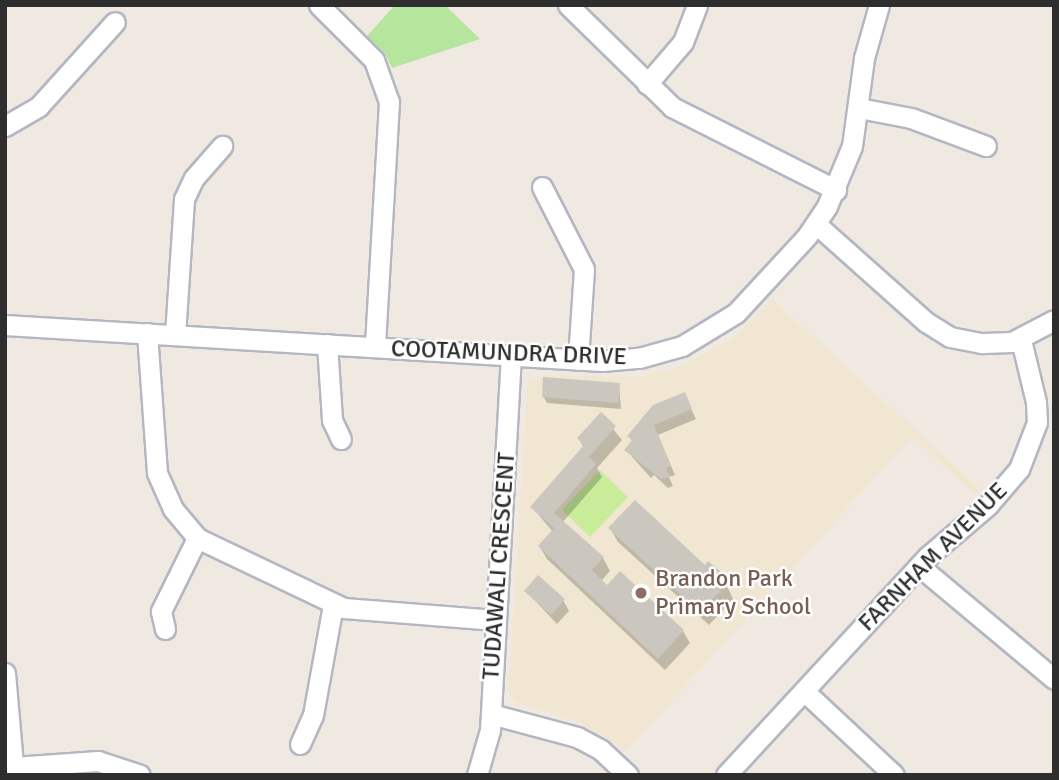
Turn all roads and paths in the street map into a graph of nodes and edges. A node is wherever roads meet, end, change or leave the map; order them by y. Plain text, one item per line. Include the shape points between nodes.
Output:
1 (319, 5) edge
2 (568, 5) edge
3 (697, 5) edge
4 (879, 5) edge
5 (115, 22) dead end
6 (647, 84) junction
7 (859, 108) junction
8 (5, 126) edge
9 (986, 145) dead end
10 (222, 146) dead end
11 (542, 187) dead end
12 (836, 190) junction
13 (816, 224) junction
14 (1054, 320) edge
15 (5, 326) edge
16 (147, 333) junction
17 (175, 335) junction
18 (1020, 340) junction
19 (327, 345) junction
20 (375, 347) junction
21 (511, 356) junction
22 (578, 360) junction
23 (341, 439) dead end
24 (197, 538) junction
25 (919, 566) junction
26 (333, 605) junction
27 (496, 620) junction
28 (165, 629) dead end
29 (5, 673) edge
30 (1054, 679) edge
31 (804, 691) junction
32 (491, 713) junction
33 (300, 744) dead end
34 (14, 771) edge
35 (140, 775) edge
36 (477, 775) edge
37 (628, 775) edge
38 (726, 775) edge
39 (894, 775) edge

1 - 20 street via 374,60 389,102
2 - 6 street
3 - 6 street via 683,42
4 - 7 street, COOTAMUNDRA DRIVE via 865,50
5 - 8 street via 39,106
6 - 12 street via 690,120
7 - 9 street via 906,117
7 - 12 street, COOTAMUNDRA DRIVE via 852,146
10 - 17 street via 194,178 184,199
11 - 22 street via 584,269
12 - 13 street, COOTAMUNDRA DRIVE
13 - 18 street via 936,330 982,343
13 - 22 street, COOTAMUNDRA DRIVE via 749,300 702,335 639,358
14 - 18 street
15 - 16 street, COOTAMUNDRA DRIVE
16 - 17 street, COOTAMUNDRA DRIVE
16 - 24 street via 157,473 173,509
17 - 19 street, COOTAMUNDRA DRIVE
18 - 25 street, FARNHAM AVENUE via 1037,402 1031,447 1001,491
19 - 20 street, COOTAMUNDRA DRIVE
19 - 23 street via 332,420
20 - 21 street, COOTAMUNDRA DRIVE
21 - 22 street, COOTAMUNDRA DRIVE
21 - 27 street, TUDAWALI CRESCENT
24 - 26 street
24 - 28 street via 161,611
25 - 30 street
25 - 31 street, FARNHAM AVENUE
26 - 27 street
26 - 33 street via 313,715
27 - 32 street, TUDAWALI CRESCENT
29 - 34 street
31 - 38 street, FARNHAM AVENUE
31 - 39 street
32 - 36 street, TUDAWALI CRESCENT
32 - 37 street via 578,737 601,750
34 - 35 street via 98,761

